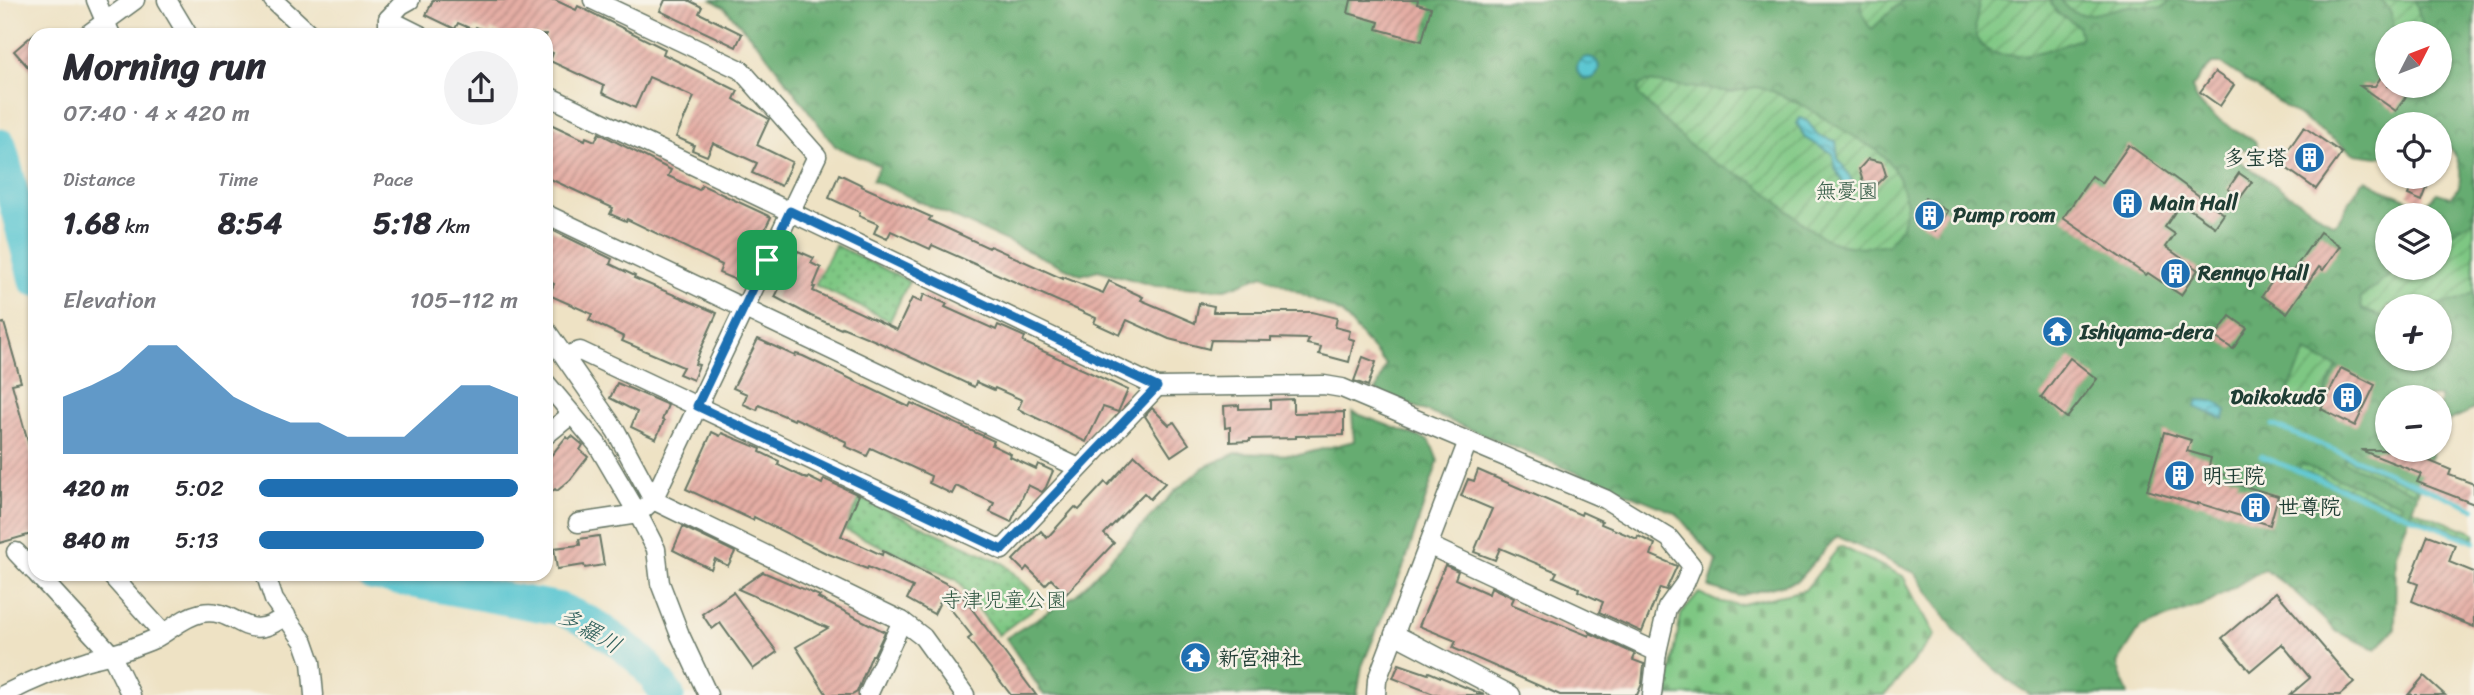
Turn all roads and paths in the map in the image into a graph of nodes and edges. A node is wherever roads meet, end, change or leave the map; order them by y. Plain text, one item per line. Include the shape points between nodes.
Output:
1 (96, 0) edge
2 (135, 0) edge
3 (167, 0) edge
4 (273, 0) edge
5 (410, 0) edge
6 (593, 0) edge
7 (388, 27) edge
8 (108, 28) edge
9 (109, 28) edge
10 (184, 28) edge
11 (303, 28) edge
12 (553, 98) edge
13 (790, 211) junction
14 (553, 217) edge
15 (744, 308) junction
16 (553, 340) edge
17 (565, 356) junction
18 (1157, 387) junction
19 (553, 391) edge
20 (697, 406) junction
21 (572, 414) junction
22 (553, 429) edge
23 (1468, 441) junction
24 (1079, 468) junction
25 (653, 500) junction
26 (638, 514) junction
27 (578, 523) dead end
28 (1428, 545) junction
29 (16, 552) dead end
30 (28, 565) edge
31 (43, 581) edge
32 (116, 581) edge
33 (268, 581) edge
34 (286, 615) junction
35 (902, 621) junction
36 (163, 633) junction
37 (1394, 634) junction
38 (1657, 652) junction
39 (111, 654) junction
40 (3, 695) edge
41 (131, 695) edge
42 (314, 695) edge
43 (708, 695) edge
44 (867, 695) edge
45 (965, 695) edge
46 (1376, 695) edge
47 (1511, 695) edge
48 (1652, 695) edge

1 - 8 street
2 - 9 street
3 - 10 street
4 - 11 street
5 - 7 street via 401,5
6 - 13 street via 741,70 817,156
12 - 13 street
13 - 15 street
13 - 18 street
14 - 15 street
15 - 20 street
15 - 24 street
16 - 17 street
17 - 20 street via 580,351
17 - 25 street via 616,431
18 - 23 street via 1342,388
18 - 24 street
19 - 21 street
20 - 24 street via 1002,550
20 - 25 street
21 - 22 street
21 - 26 street via 597,444
23 - 28 street
23 - 38 street via 1605,499 1669,538 1692,566 1667,608
25 - 26 street
25 - 35 street
26 - 27 street
26 - 43 street via 656,549 660,583 680,635
28 - 37 street
28 - 38 street
29 - 30 street
31 - 39 street
32 - 36 street
33 - 34 street
34 - 36 street via 251,629 230,616 211,612 191,615
34 - 42 street via 304,642
35 - 44 street
35 - 45 street via 923,637
36 - 39 street
37 - 46 street
37 - 47 street
38 - 48 street
39 - 40 street via 27,682
39 - 41 street

